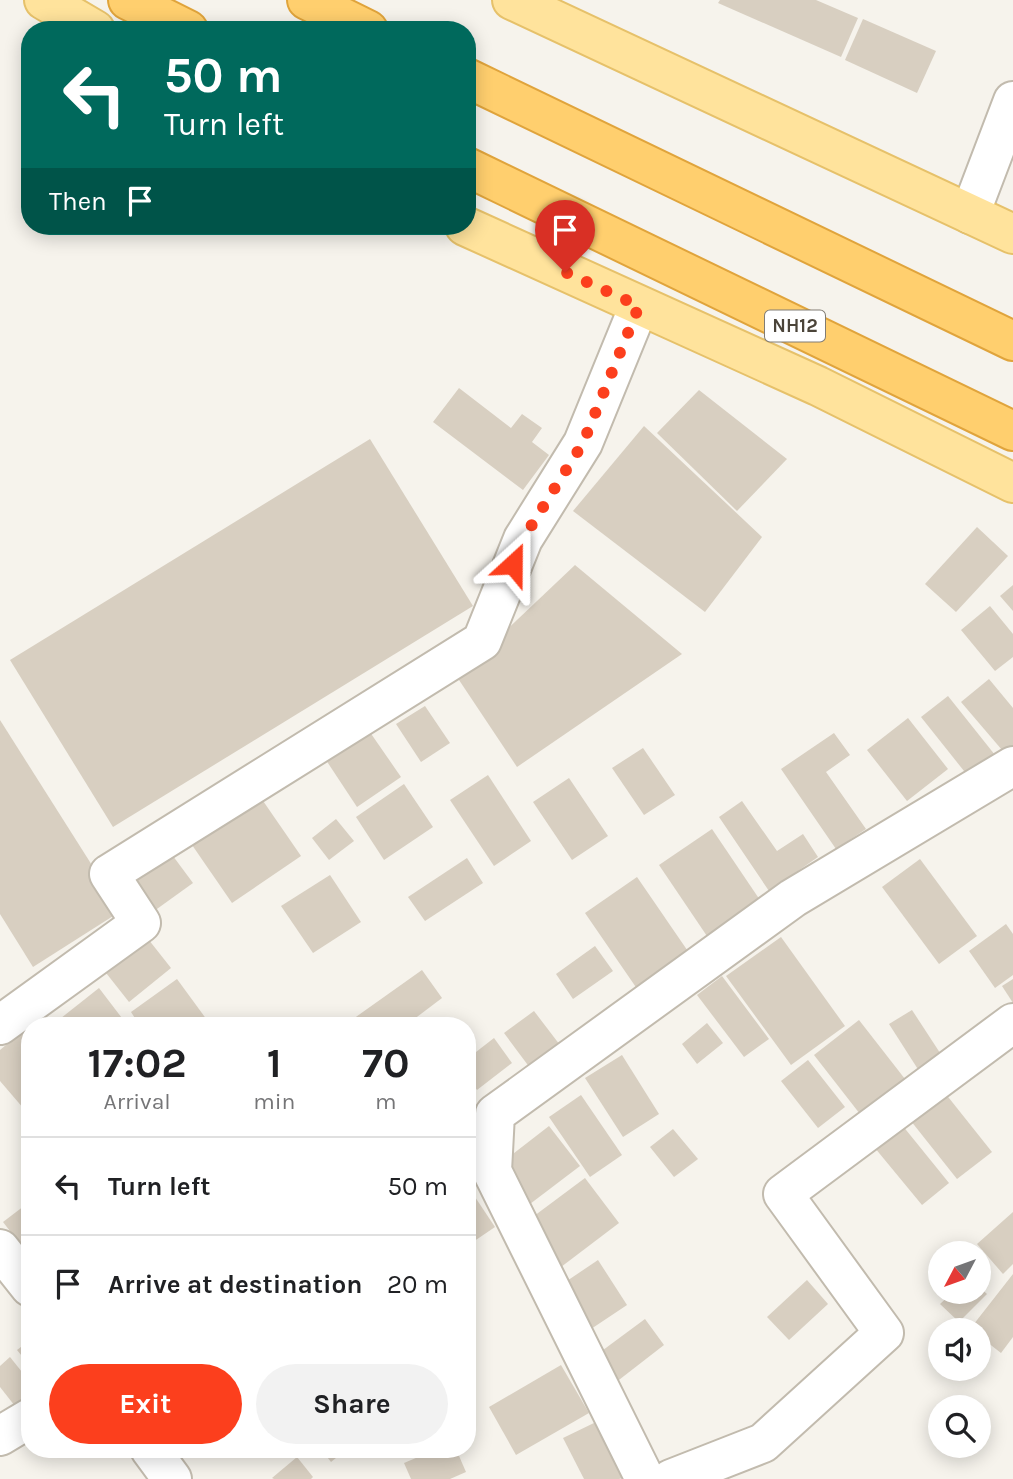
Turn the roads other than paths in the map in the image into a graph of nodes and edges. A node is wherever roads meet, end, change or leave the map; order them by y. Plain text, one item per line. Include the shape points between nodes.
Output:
1 (44, 0) edge
2 (128, 0) edge
3 (307, 0) edge
4 (512, 0) edge
5 (80, 21) edge
6 (170, 21) edge
7 (350, 21) edge
8 (476, 82) edge
9 (1013, 101) edge
10 (476, 171) edge
11 (970, 214) junction
12 (476, 231) edge
13 (1013, 234) edge
14 (639, 306) junction
15 (1013, 341) edge
16 (1013, 430) edge
17 (1013, 483) edge
18 (1013, 766) edge
19 (1013, 1023) edge
20 (0, 1025) edge
21 (0, 1249) edge
22 (21, 1276) edge
23 (21, 1423) edge
24 (0, 1436) edge
25 (157, 1458) edge
26 (172, 1479) edge
27 (645, 1479) edge
28 (671, 1479) edge

1 - 5 main road
2 - 6 highway
3 - 7 highway
4 - 11 main road
8 - 15 highway
9 - 11 street
10 - 16 highway, NH12
11 - 13 main road
12 - 14 main road
14 - 17 main road via 818,386
14 - 20 street via 583,443 523,539 482,641 109,874 141,923
18 - 27 street via 793,898 495,1114 492,1171
19 - 28 street via 783,1194 884,1333 763,1443
21 - 22 street
23 - 24 street
25 - 26 street

